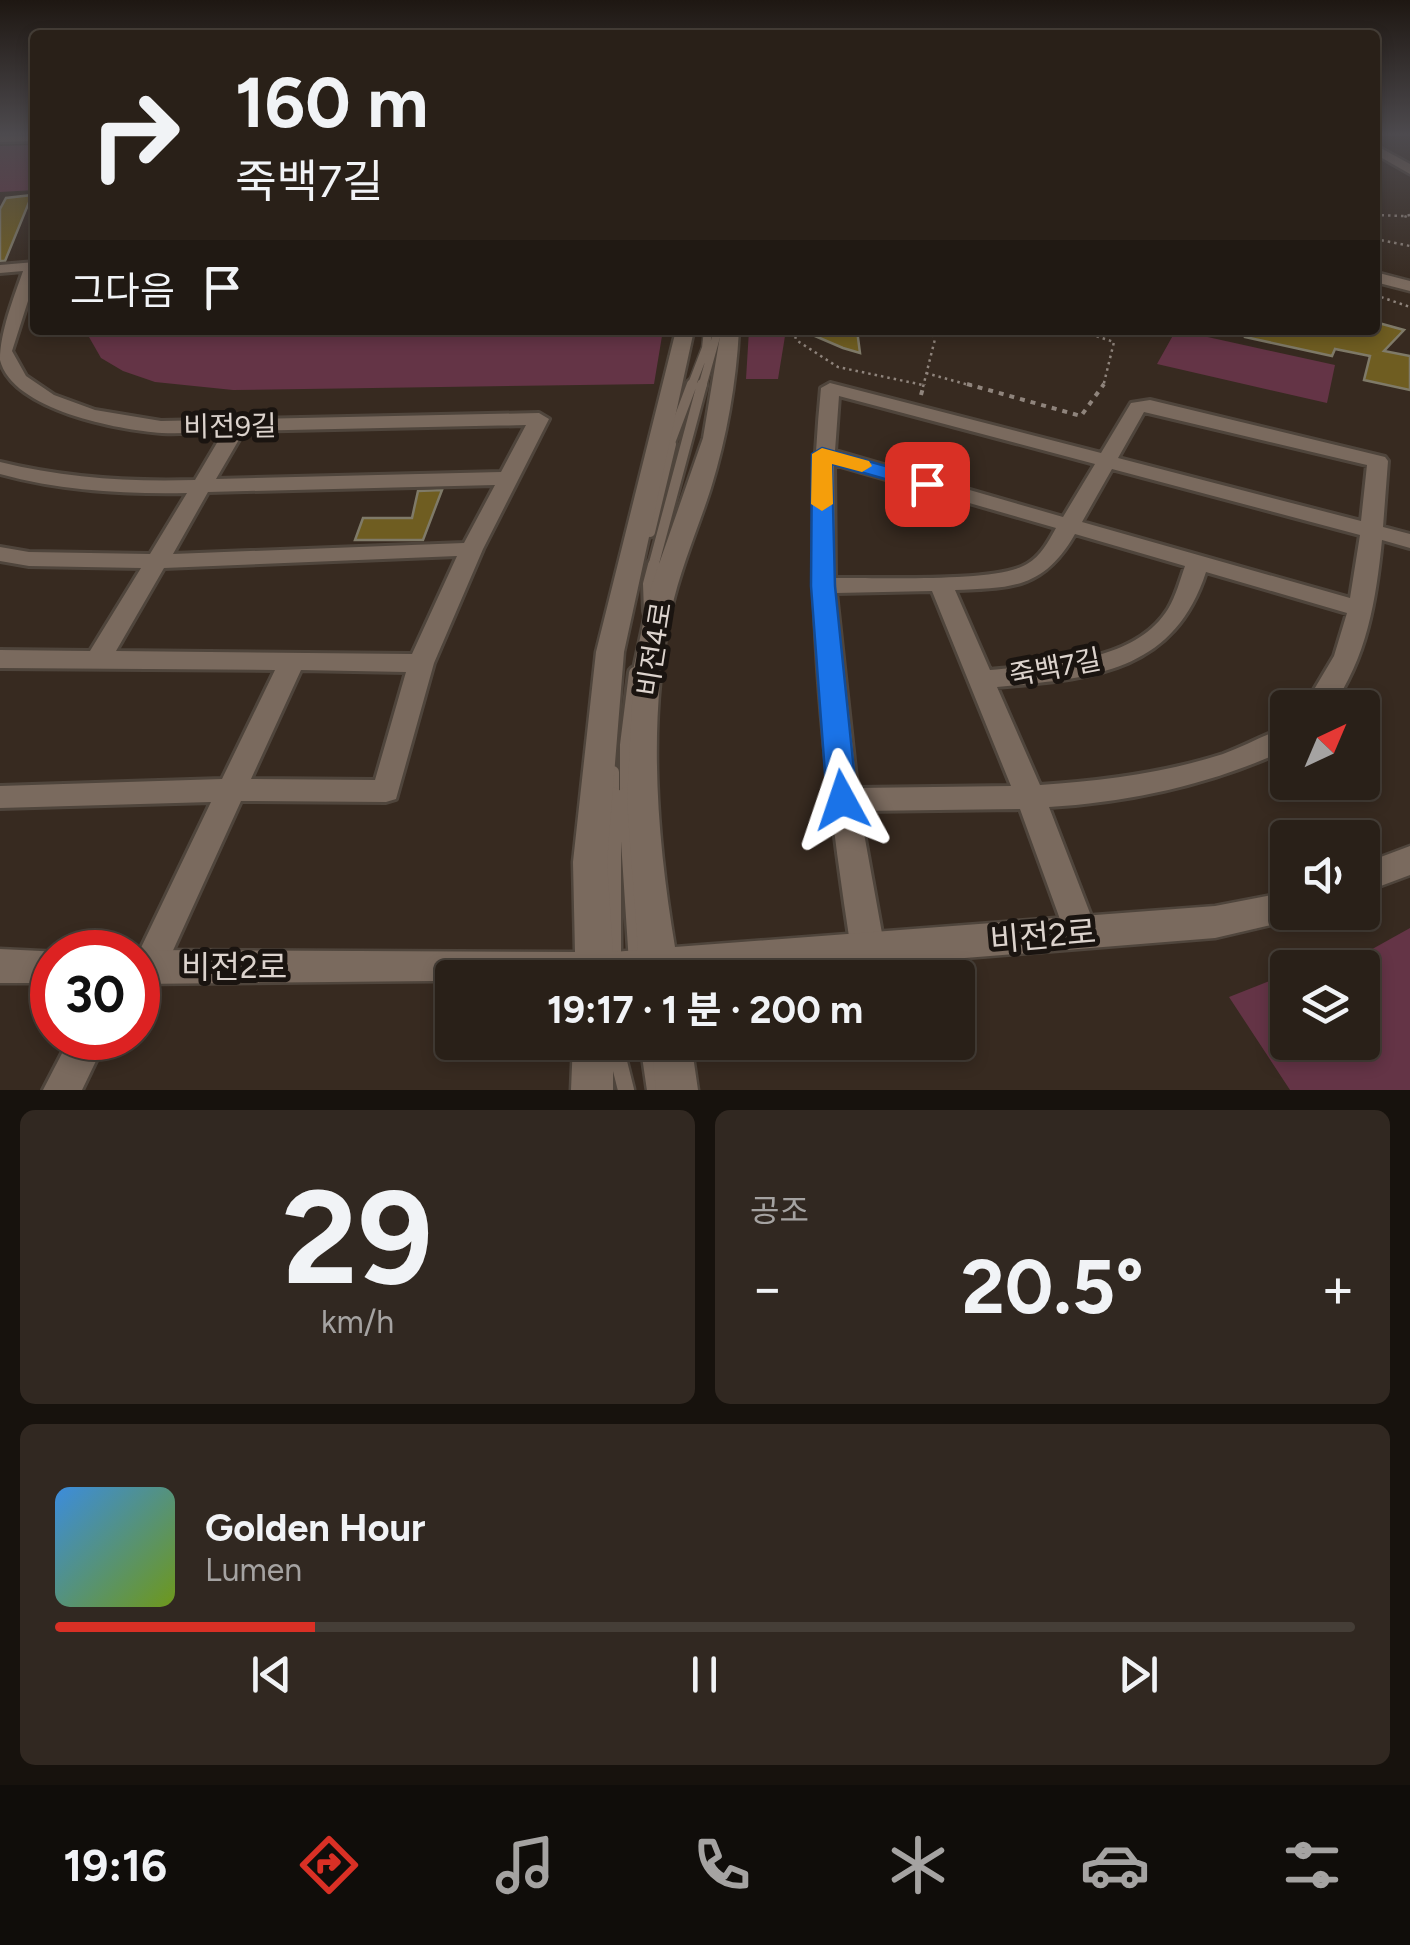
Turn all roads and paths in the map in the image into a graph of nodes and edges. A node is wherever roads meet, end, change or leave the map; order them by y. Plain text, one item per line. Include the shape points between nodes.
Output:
1 (1380, 215) edge
2 (1410, 216) edge
3 (1380, 240) edge
4 (1410, 246) edge
5 (30, 266) edge
6 (0, 269) edge
7 (30, 271) edge
8 (1380, 278) edge
9 (1410, 286) edge
10 (1380, 297) edge
11 (1410, 306) edge
12 (5, 331) edge
13 (684, 335) edge
14 (707, 335) edge
15 (717, 335) edge
16 (729, 335) edge
17 (795, 335) edge
18 (933, 335) edge
19 (1093, 335) edge
20 (926, 373) junction
21 (923, 385) junction
22 (917, 409) junction
23 (238, 426) junction
24 (671, 444) junction
25 (822, 454) junction
26 (1105, 459) junction
27 (10, 471) edge
28 (653, 473) junction
29 (507, 478) junction
30 (0, 484) edge
31 (204, 486) junction
32 (1068, 524) junction
33 (1370, 531) junction
34 (1410, 541) edge
35 (472, 549) junction
36 (0, 554) edge
37 (158, 561) junction
38 (1198, 562) junction
39 (940, 582) junction
40 (823, 586) junction
41 (1360, 609) junction
42 (651, 614) junction
43 (0, 659) edge
44 (98, 660) junction
45 (292, 661) junction
46 (421, 662) junction
47 (980, 680) junction
48 (1330, 690) edge
49 (1270, 745) edge
50 (231, 790) junction
51 (1030, 796) junction
52 (0, 798) edge
53 (843, 803) junction
54 (1410, 860) edge
55 (1380, 872) edge
56 (1270, 911) edge
57 (160, 933) edge
58 (1081, 934) junction
59 (868, 950) junction
60 (619, 960) edge
61 (622, 960) edge
62 (627, 960) edge
63 (766, 960) edge
64 (0, 966) edge
65 (30, 966) edge
66 (435, 966) edge
67 (160, 967) edge
68 (78, 1060) edge
69 (593, 1060) edge
70 (621, 1060) edge
71 (651, 1060) edge
72 (674, 1060) edge
73 (626, 1089) edge
74 (62, 1090) edge
75 (592, 1090) edge
76 (656, 1090) edge
77 (677, 1090) edge

1 - 2 path
3 - 4 path
5 - 6 street, 비전9길
7 - 12 street, 비전9길
8 - 9 main road
10 - 11 path
12 - 23 street, 비전9길 via 3,351 19,379 46,399 90,416 161,427
13 - 28 main road, 비전4로
14 - 24 lane
15 - 42 lane via 670,497
16 - 42 main road, 비전4로 via 706,470
17 - 21 path via 838,367
18 - 20 path
19 - 20 path via 1114,342 1104,386 1081,416
20 - 21 path
21 - 22 path
22 - 25 street via 830,388
22 - 26 street
23 - 29 street, 비전9길 via 539,420
23 - 31 street
24 - 28 lane
24 - 61 lane via 613,702
25 - 32 street
25 - 40 street
26 - 32 street
26 - 33 street
26 - 33 street via 1138,407 1150,406 1378,461
27 - 30 street
27 - 31 street via 121,488
28 - 60 main road, 비전4로 via 610,652 590,862
29 - 31 street
29 - 35 street, 비전9길
31 - 37 street
32 - 38 street
32 - 39 street via 1034,571
33 - 34 street
33 - 41 street
35 - 37 street
35 - 46 street, 비전9길
36 - 37 street
37 - 44 street
38 - 41 street
38 - 47 street, 죽백7길 via 1174,620 1143,644 1094,664
39 - 40 street
39 - 47 street, 죽백7길
40 - 53 street
41 - 48 street via 1348,657
42 - 62 main road, 비전4로 via 648,880
43 - 44 street
44 - 45 street
45 - 46 street
45 - 50 street
46 - 50 street, 비전9길 via 386,791
47 - 51 street
49 - 51 street via 1214,770
50 - 52 street, 비전9길
50 - 57 street
51 - 53 street
51 - 58 street
53 - 59 street
54 - 55 main road
56 - 58 main road, 비전2로
58 - 59 main road, 비전2로
59 - 63 main road, 비전2로
64 - 65 main road
66 - 67 main road, 비전2로
68 - 74 street
69 - 75 main road
70 - 73 lane
71 - 76 lane
72 - 77 main road

